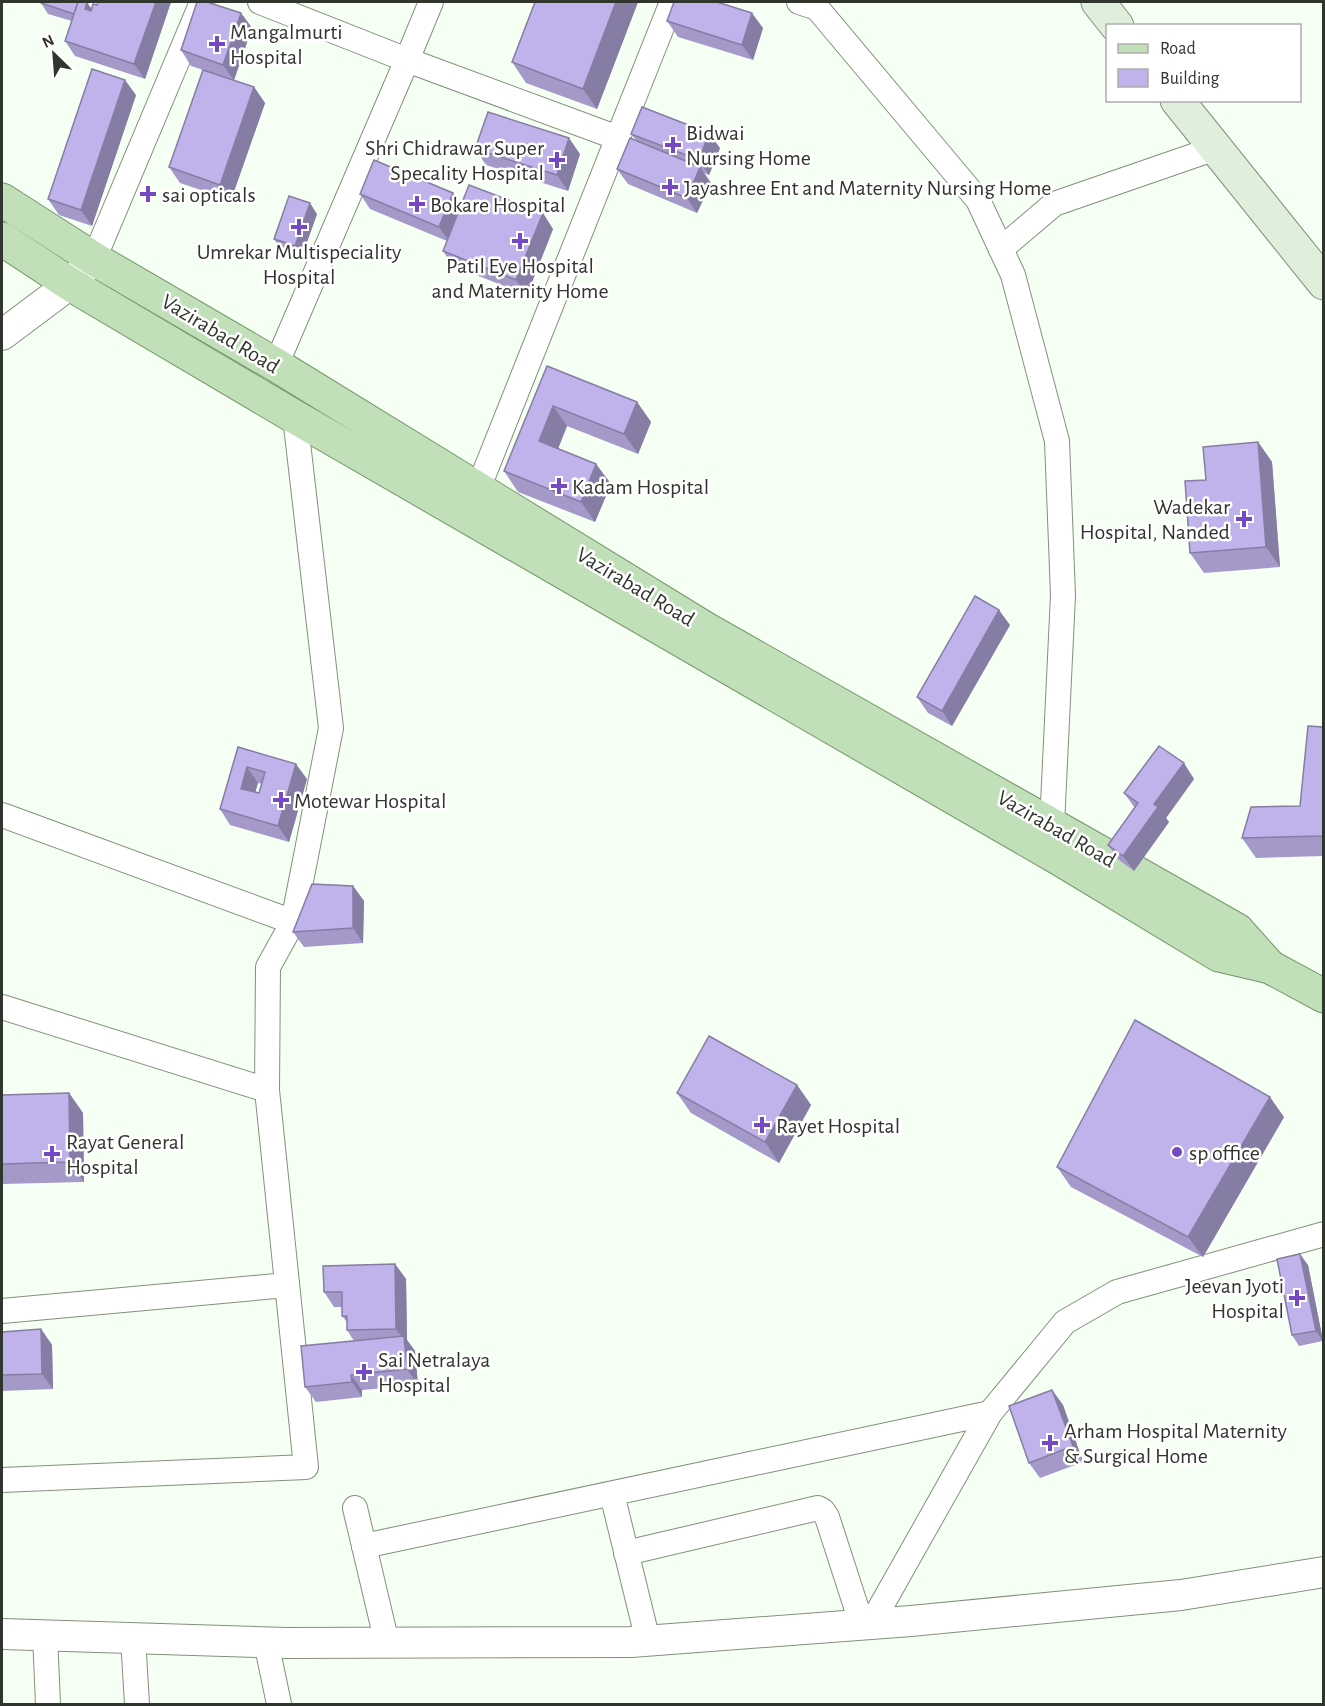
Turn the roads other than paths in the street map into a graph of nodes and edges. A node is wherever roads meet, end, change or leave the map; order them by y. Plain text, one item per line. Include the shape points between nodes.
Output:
1 (202, 2) edge
2 (260, 2) edge
3 (431, 2) edge
4 (672, 2) edge
5 (799, 2) edge
6 (1098, 2) edge
7 (1115, 24) edge
8 (407, 60) junction
9 (1180, 102) edge
10 (618, 138) junction
11 (1216, 148) junction
12 (2, 200) edge
13 (2, 238) edge
14 (1001, 249) junction
15 (93, 259) junction
16 (1323, 283) edge
17 (70, 284) junction
18 (192, 315) junction
19 (2, 335) edge
20 (174, 346) junction
21 (276, 365) junction
22 (295, 417) junction
23 (473, 503) junction
24 (2, 815) edge
25 (1052, 825) junction
26 (293, 922) junction
27 (1270, 967) junction
28 (1323, 996) edge
29 (2, 1007) edge
30 (267, 1090) junction
31 (1323, 1233) edge
32 (287, 1285) junction
33 (2, 1311) edge
34 (990, 1413) junction
35 (2, 1480) edge
36 (612, 1494) junction
37 (355, 1508) dead end
38 (364, 1546) junction
39 (627, 1553) junction
40 (1323, 1572) edge
41 (867, 1624) junction
42 (2, 1634) edge
43 (45, 1635) junction
44 (133, 1638) junction
45 (648, 1641) junction
46 (266, 1642) junction
47 (387, 1642) junction
48 (48, 1704) edge
49 (137, 1704) edge
50 (279, 1704) edge

1 - 15 street
2 - 8 street
3 - 8 street
4 - 10 street
5 - 14 street via 817,8 978,200
6 - 7 main road
8 - 10 street
8 - 21 street
9 - 11 main road
10 - 23 street
11 - 14 street via 1054,204
11 - 16 main road
12 - 15 main road, Vazirabad Road
13 - 17 main road, Vazirabad Road
14 - 25 street via 1013,275 1058,441 1063,595
15 - 17 street
15 - 18 main road, Vazirabad Road
17 - 19 street
17 - 20 main road, Vazirabad Road
18 - 20 main road
18 - 21 main road, Vazirabad Road
20 - 22 main road, Vazirabad Road
21 - 23 main road, Vazirabad Road
22 - 23 main road, Vazirabad Road
22 - 26 street via 331,728
23 - 25 main road, Vazirabad Road via 706,629
23 - 27 main road, Vazirabad Road via 1219,955
24 - 26 street
25 - 27 main road, Vazirabad Road via 1238,930
26 - 30 street via 268,967
27 - 28 main road, Vazirabad Road
29 - 30 street
30 - 32 street
31 - 34 street via 1117,1292 1065,1322
32 - 33 street
32 - 35 street via 306,1467
34 - 36 street
34 - 41 street
36 - 38 street
36 - 39 street
37 - 38 street
38 - 47 street
39 - 41 street via 818,1508 826,1517
39 - 45 street
40 - 41 street via 1181,1595
41 - 45 street
42 - 43 street
43 - 44 street
43 - 48 street
44 - 46 street
44 - 49 street
45 - 47 street
46 - 47 street
46 - 50 street

